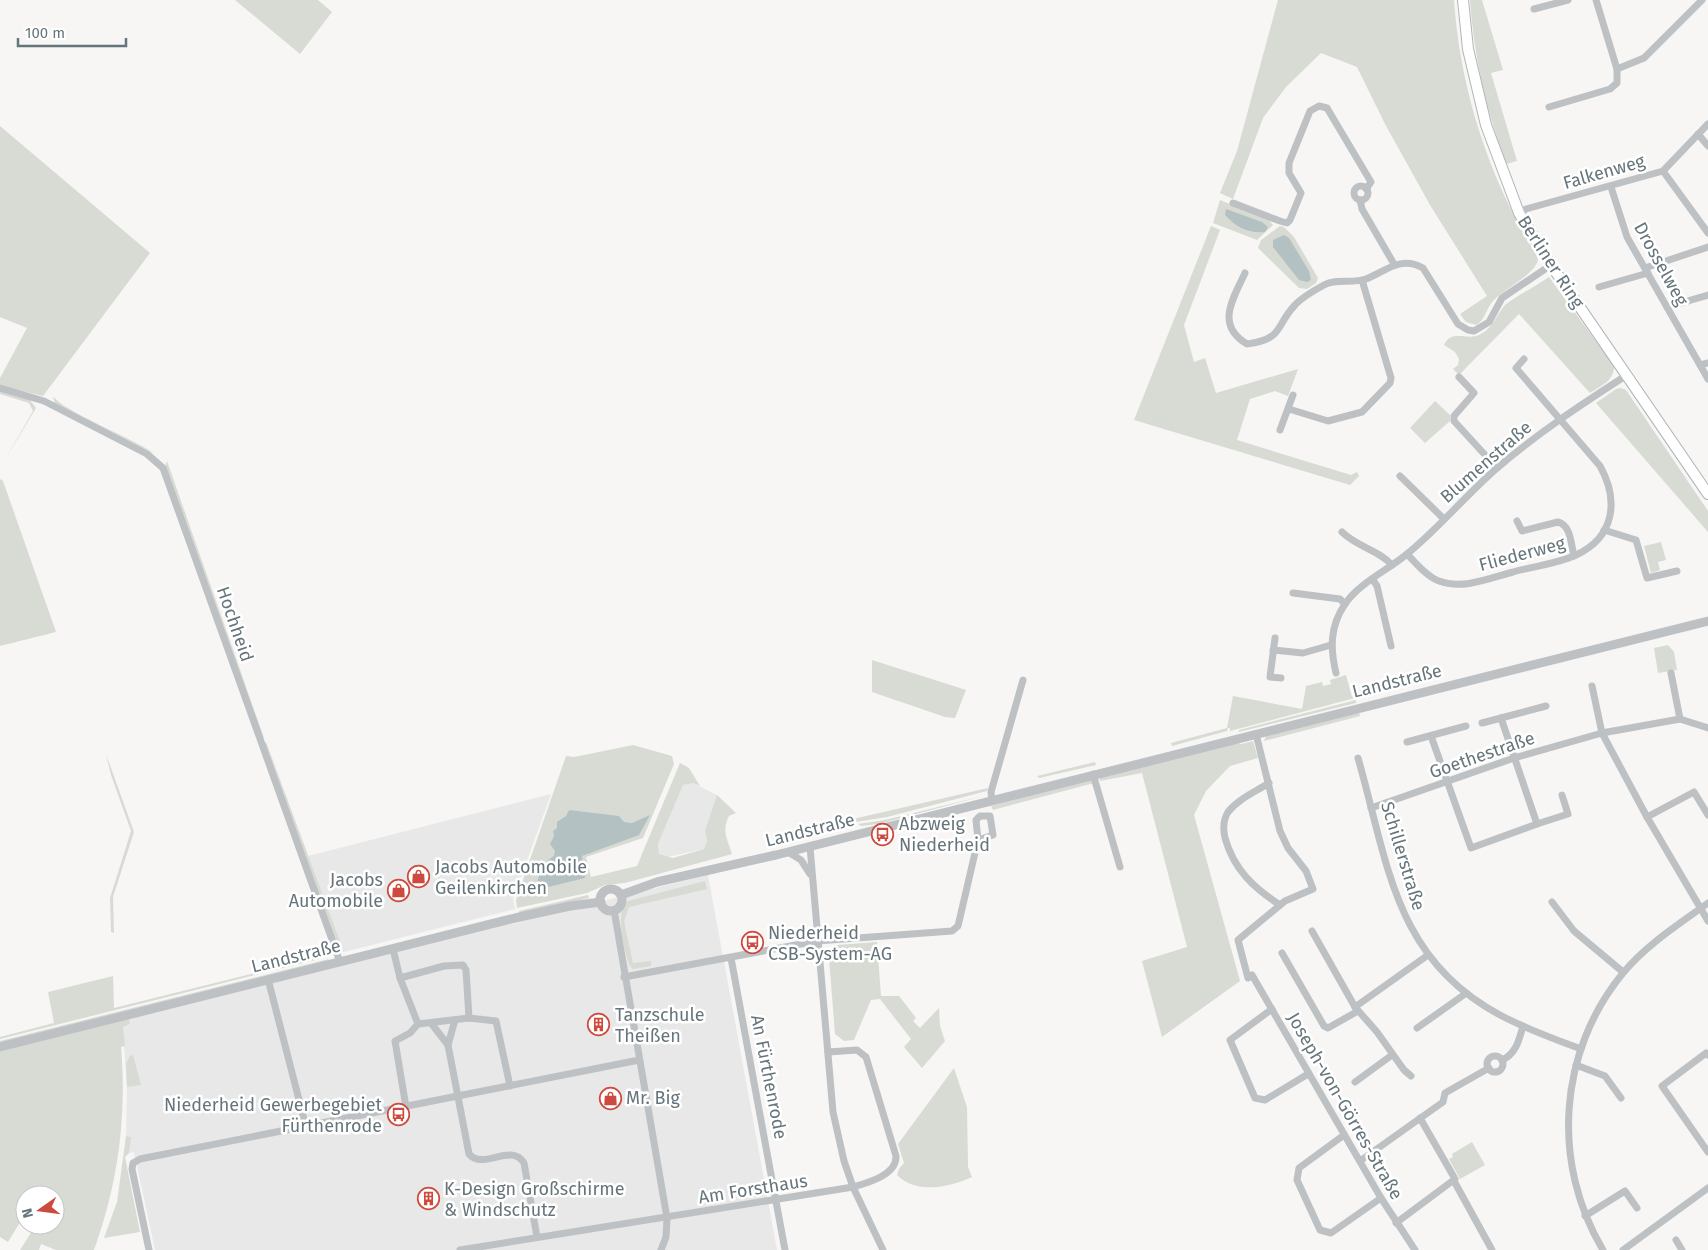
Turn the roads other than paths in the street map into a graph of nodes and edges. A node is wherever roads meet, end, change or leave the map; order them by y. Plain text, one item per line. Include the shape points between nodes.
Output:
1 (1463, 0) edge
2 (1568, 0) edge
3 (1596, 0) edge
4 (1702, 0) edge
5 (1534, 9) dead end
6 (1617, 69) junction
7 (1549, 107) dead end
8 (1708, 124) edge
9 (1698, 134) junction
10 (1708, 146) edge
11 (1663, 171) junction
12 (1611, 187) junction
13 (1233, 202) dead end
14 (1519, 213) junction
15 (1708, 233) edge
16 (1708, 248) edge
17 (1394, 264) junction
18 (1551, 265) junction
19 (1647, 270) junction
20 (1246, 273) dead end
21 (1362, 280) junction
22 (1599, 287) dead end
23 (1708, 295) edge
24 (1668, 307) junction
25 (1524, 360) dead end
26 (1708, 363) edge
27 (1700, 365) junction
28 (1627, 375) junction
29 (1459, 377) dead end
30 (1708, 379) edge
31 (0, 388) edge
32 (1293, 395) dead end
33 (1289, 409) junction
34 (1560, 418) junction
35 (1280, 430) dead end
36 (1497, 468) junction
37 (1400, 476) dead end
38 (1708, 494) edge
39 (1444, 518) junction
40 (1517, 521) dead end
41 (1604, 530) junction
42 (1342, 532) dead end
43 (1407, 554) junction
44 (1574, 556) junction
45 (1392, 565) junction
46 (1677, 571) dead end
47 (1372, 580) junction
48 (1293, 593) dead end
49 (1344, 604) junction
50 (1708, 621) edge
51 (1275, 638) dead end
52 (1331, 645) junction
53 (1391, 646) dead end
54 (1273, 650) junction
55 (1336, 673) dead end
56 (1671, 673) dead end
57 (1281, 678) dead end
58 (1023, 680) dead end
59 (1592, 686) dead end
60 (1546, 706) dead end
61 (1501, 718) junction
62 (1680, 719) junction
63 (1482, 723) dead end
64 (1466, 726) dead end
65 (1708, 728) edge
66 (1602, 733) junction
67 (1256, 734) junction
68 (1432, 736) junction
69 (1407, 742) dead end
70 (1358, 758) dead end
71 (1514, 758) junction
72 (1093, 774) junction
73 (1446, 782) junction
74 (1269, 784) junction
75 (1562, 796) dead end
76 (992, 800) junction
77 (1371, 808) junction
78 (1708, 815) edge
79 (1647, 817) junction
80 (1537, 824) junction
81 (978, 840) dead end
82 (810, 847) junction
83 (788, 852) junction
84 (1120, 867) dead end
85 (812, 876) junction
86 (621, 895) junction
87 (601, 902) junction
88 (1552, 902) dead end
89 (1708, 903) edge
90 (1280, 905) junction
91 (1701, 908) junction
92 (614, 910) junction
93 (1708, 921) edge
94 (1312, 931) dead end
95 (817, 941) junction
96 (393, 949) junction
97 (1282, 953) dead end
98 (1428, 955) junction
99 (731, 958) junction
100 (340, 962) junction
101 (1623, 972) junction
102 (624, 977) junction
103 (400, 978) junction
104 (268, 979) junction
105 (1465, 994) junction
106 (1272, 1009) junction
107 (1357, 1009) junction
108 (469, 1018) junction
109 (455, 1020) junction
110 (431, 1023) junction
111 (418, 1024) junction
112 (1523, 1026) junction
113 (1417, 1028) dead end
114 (448, 1046) junction
115 (0, 1047) edge
116 (1581, 1049) junction
117 (828, 1052) junction
118 (1708, 1053) edge
119 (1392, 1055) junction
120 (639, 1060) junction
121 (1576, 1065) junction
122 (1308, 1074) junction
123 (1412, 1076) dead end
124 (1355, 1082) dead end
125 (510, 1086) junction
126 (457, 1096) junction
127 (1622, 1098) dead end
128 (406, 1107) junction
129 (1420, 1118) junction
130 (306, 1127) junction
131 (1344, 1135) junction
132 (1708, 1152) edge
133 (1360, 1161) junction
134 (1454, 1181) junction
135 (853, 1187) junction
136 (1708, 1188) edge
137 (1381, 1198) junction
138 (776, 1200) junction
139 (1637, 1208) dead end
140 (1585, 1216) junction
141 (667, 1218) junction
142 (1396, 1223) junction
143 (537, 1237) junction
144 (1676, 1240) dead end
145 (149, 1250) edge
146 (460, 1250) edge
147 (661, 1250) edge
148 (785, 1250) edge
149 (884, 1250) edge
150 (1415, 1250) edge
151 (1492, 1250) edge
152 (1603, 1250) edge
153 (1623, 1250) edge
154 (1682, 1250) edge

1 - 14 main road, Berliner Ring via 1468,49 1482,110 1498,162
2 - 5 street
3 - 6 street
4 - 6 street via 1644,58
6 - 7 street via 1615,87
8 - 9 street, Falkenweg
9 - 10 street
9 - 11 street, Falkenweg
11 - 12 street, Falkenweg
11 - 15 street
12 - 14 street, Falkenweg
12 - 19 street, Drosselweg via 1627,237
13 - 17 street via 1280,221 1290,220 1301,193 1289,173 1289,163 1310,111 1319,106 1327,108 1371,182 1366,189 1367,196 1360,200 1362,210
14 - 18 main road, Berliner Ring
16 - 19 street
17 - 18 street via 1423,268 1458,324 1474,331 1488,322 1502,298
17 - 21 street
18 - 28 main road, Berliner Ring
19 - 22 street
19 - 24 street, Drosselweg
20 - 21 street via 1228,319 1235,335 1247,344 1276,335 1295,304 1324,285 1334,281
21 - 33 street via 1390,383 1362,412 1328,421
23 - 24 street
24 - 27 street, Drosselweg
25 - 34 street, Fliederweg via 1516,368
26 - 27 street
27 - 30 street, Drosselweg
28 - 34 street, Blumenstraße
28 - 38 main road, Berliner Ring
29 - 36 street via 1474,393 1454,416 1454,421
31 - 100 street, Hochheid via 44,401 147,454 163,468
32 - 33 street
33 - 35 street
34 - 36 street, Blumenstraße
34 - 41 street, Fliederweg via 1607,478 1612,500
36 - 39 street, Blumenstraße
37 - 39 street
39 - 43 street, Blumenstraße
40 - 44 street via 1522,531 1562,523 1568,529
41 - 44 street, Fliederweg via 1593,544
41 - 46 street via 1636,540 1647,578
42 - 45 street via 1353,542 1386,558
43 - 44 street, Fliederweg via 1439,581 1460,585
43 - 45 street, Blumenstraße
45 - 47 street, Blumenstraße
47 - 49 street, Blumenstraße
47 - 53 street via 1377,586
48 - 49 street via 1340,600
49 - 52 street, Blumenstraße
50 - 67 street, Landstraße
51 - 54 street
52 - 54 street via 1303,653
52 - 55 street, Blumenstraße
54 - 57 street via 1270,677
56 - 62 street
58 - 76 street via 991,792
59 - 66 street
60 - 61 street
61 - 63 street
61 - 71 street
62 - 65 street, Goethestraße
62 - 66 street, Goethestraße
64 - 68 street
66 - 71 street, Goethestraße
66 - 79 street
67 - 72 street, Landstraße
67 - 74 street
68 - 69 street
68 - 73 street
70 - 77 street, Schillerstraße
71 - 73 street, Goethestraße
71 - 80 street
72 - 76 street, Landstraße
72 - 84 street
73 - 77 street, Goethestraße
73 - 80 street via 1470,848
74 - 90 street via 1280,831 1313,889
74 - 90 street via 1240,800 1229,811 1224,828 1228,846 1240,871
75 - 80 street via 1568,814
76 - 82 street, Landstraße
77 - 98 street, Schillerstraße via 1397,901
78 - 79 street via 1694,792
79 - 91 street
81 - 95 street via 955,930
82 - 83 street, Landstraße
82 - 85 street
83 - 85 street via 801,860
83 - 86 street, Landstraße via 657,882
85 - 95 street
86 - 87 street, Landstraße via 608,889 602,894
86 - 92 street via 620,906
87 - 92 street via 606,909
87 - 96 street, Landstraße via 570,906
88 - 101 street via 1574,931
89 - 91 street
90 - 106 street, Joseph-von-Görres-Straße via 1238,940 1250,976
91 - 93 street
91 - 101 street via 1642,953
92 - 102 street
94 - 107 street
95 - 99 street
95 - 117 street
96 - 100 street, Landstraße
96 - 103 street
97 - 107 street via 1324,1026 1328,1028
98 - 105 street, Schillerstraße
98 - 107 street
99 - 102 street
99 - 138 street, An Fürthenrode
100 - 104 street, Landstraße
101 - 116 street via 1598,1012
102 - 120 street
103 - 108 street via 444,966 463,965
103 - 111 street
104 - 115 street, Landstraße
104 - 130 street
105 - 112 street, Schillerstraße
105 - 113 street
106 - 122 street, Joseph-von-Görres-Straße
106 - 122 street via 1230,1040 1255,1098 1265,1100
107 - 119 street
108 - 109 street
108 - 125 street via 496,1021
109 - 110 street
109 - 114 street
110 - 111 street
110 - 114 street
111 - 128 street via 410,1033 394,1041
112 - 116 street, Schillerstraße
112 - 129 street via 1517,1046 1508,1057 1502,1060 1498,1056 1490,1058 1489,1068 1445,1093 1443,1102
114 - 126 street
116 - 121 street
117 - 135 street via 833,1112
117 - 135 street, Am Forsthaus via 858,1050 866,1057 896,1156 895,1165 886,1174
118 - 132 street via 1662,1086
119 - 123 street
119 - 124 street
120 - 125 street
120 - 141 street
121 - 127 street via 1605,1076
121 - 140 street via 1570,1099 1568,1149 1577,1195
122 - 131 street, Joseph-von-Görres-Straße
125 - 126 street
126 - 128 street
126 - 143 street via 466,1148 472,1157 481,1160 515,1154 524,1164
128 - 130 street
129 - 133 street
129 - 134 street
130 - 145 street via 135,1161 132,1172
131 - 133 street, Joseph-von-Görres-Straße
131 - 137 street via 1298,1168 1297,1180 1320,1230 1331,1233
133 - 137 street, Joseph-von-Görres-Straße
134 - 142 street
134 - 151 street
135 - 138 street, Am Forsthaus
135 - 149 street
136 - 153 street
137 - 142 street, Joseph-von-Görres-Straße
138 - 141 street, Am Forsthaus
138 - 148 street, An Fürthenrode
139 - 140 street via 1626,1191
140 - 152 street
141 - 143 street, Am Forsthaus
141 - 147 street via 666,1237
142 - 150 street, Joseph-von-Görres-Straße
143 - 146 street, Am Forsthaus
144 - 154 street

